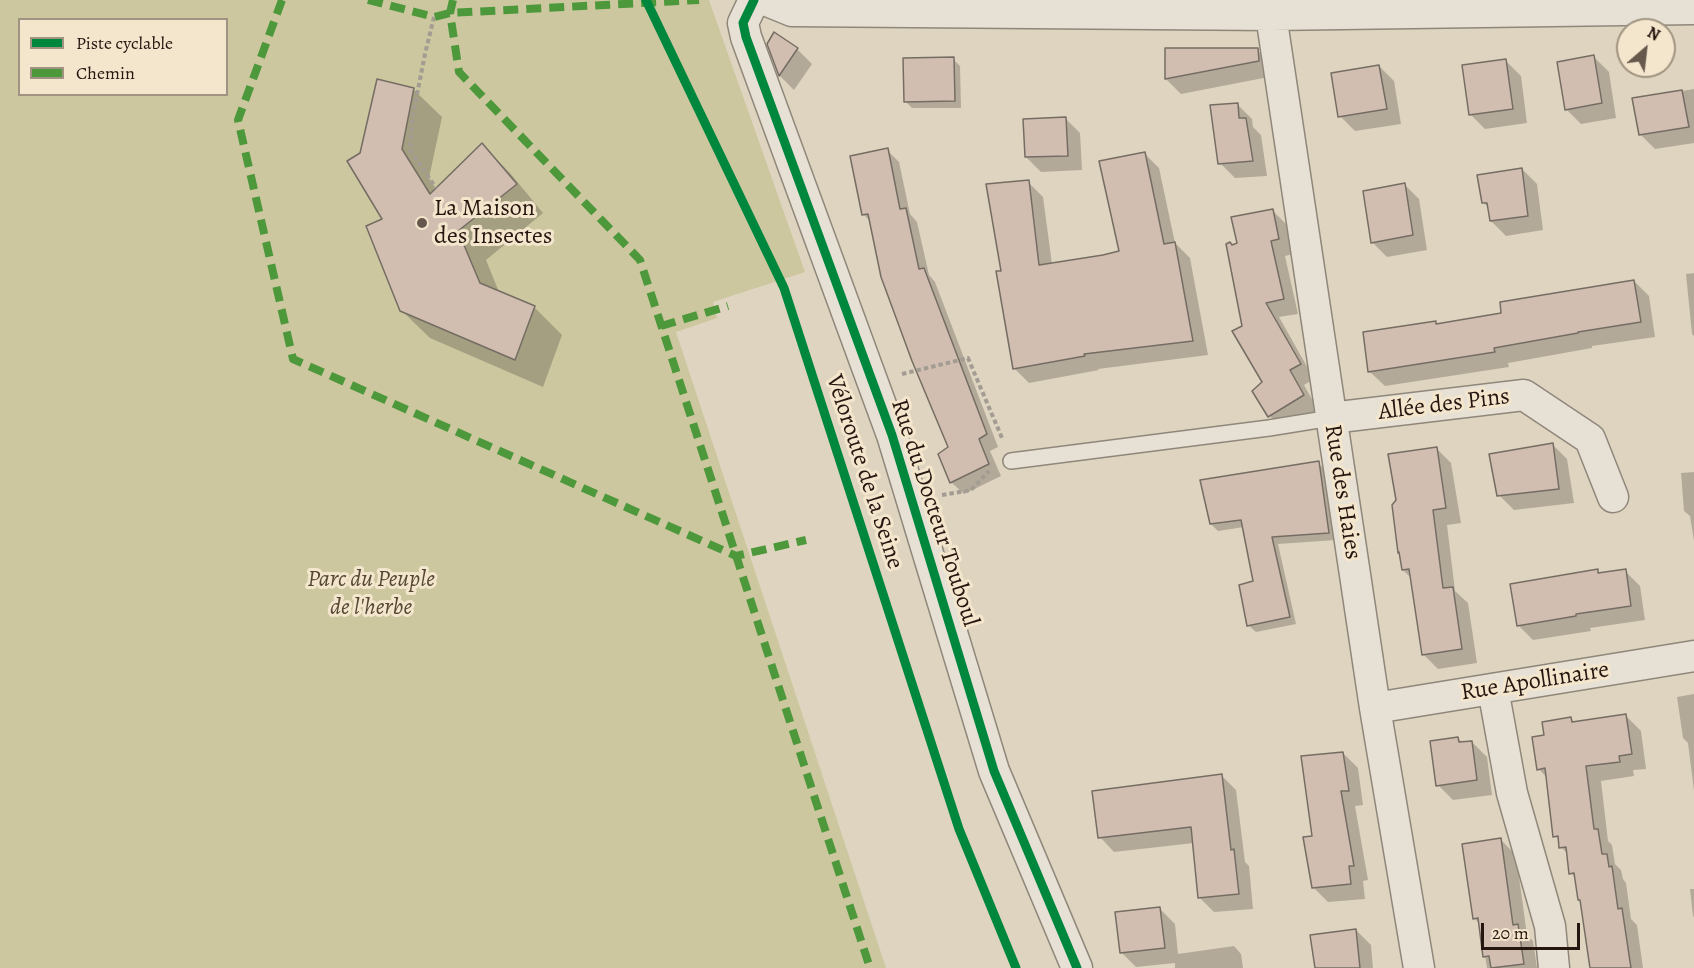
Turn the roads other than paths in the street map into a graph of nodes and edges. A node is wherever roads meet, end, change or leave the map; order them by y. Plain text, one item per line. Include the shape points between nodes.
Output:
1 (754, 0) edge
2 (765, 0) edge
3 (1694, 9) edge
4 (1271, 15) junction
5 (1331, 418) junction
6 (1011, 461) road end
7 (1613, 497) dead end
8 (1694, 656) edge
9 (1493, 689) junction
10 (1375, 708) junction
11 (1077, 968) edge
12 (1419, 968) edge
13 (1554, 968) edge

1 - 11 street, Rue du Docteur Touboul via 744,23 746,38 892,435 994,771
2 - 4 street via 792,11
3 - 4 street
4 - 5 street, Rue des Haies
5 - 6 lane
5 - 7 street, Allée des Pins via 1524,395 1590,438
5 - 10 street, Rue des Haies
8 - 9 street, Rue Apollinaire
9 - 10 street, Rue Apollinaire
9 - 13 street via 1512,793 1550,926
10 - 12 street, Rue des Haies

